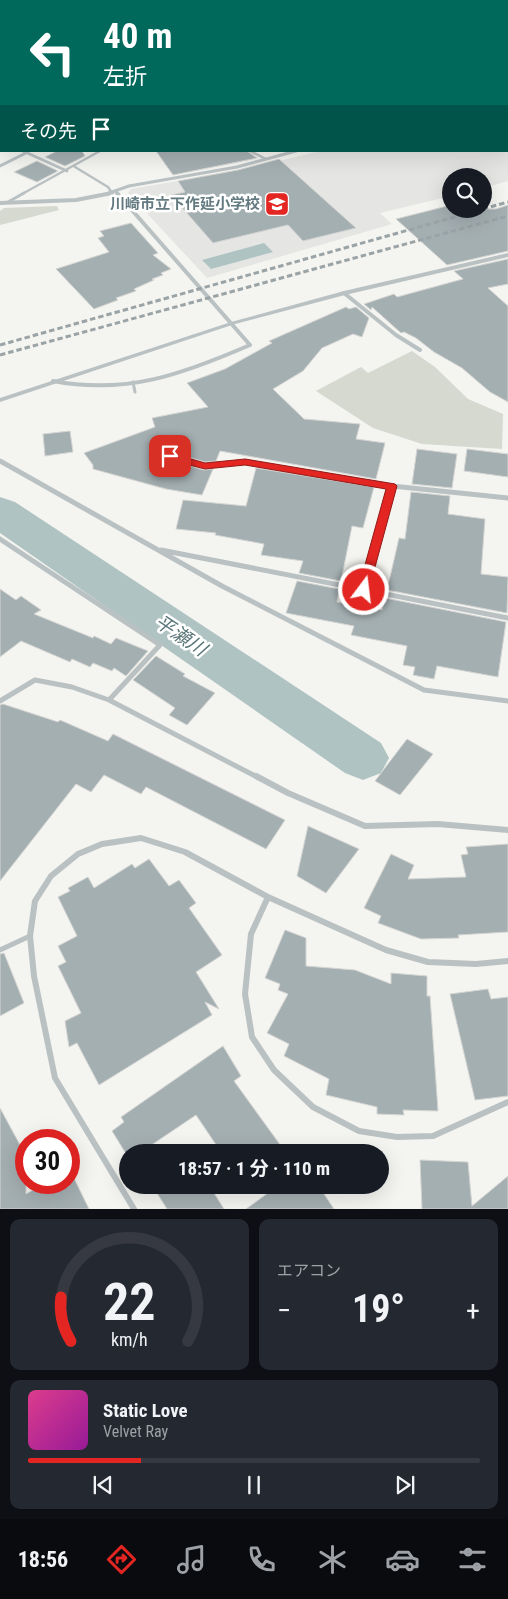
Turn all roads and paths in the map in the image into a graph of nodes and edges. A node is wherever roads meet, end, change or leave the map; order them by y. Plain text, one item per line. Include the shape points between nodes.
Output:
1 (25, 152) edge
2 (98, 152) edge
3 (252, 152) edge
4 (292, 152) edge
5 (266, 159) junction
6 (0, 166) edge
7 (75, 167) junction
8 (67, 171) junction
9 (114, 192) junction
10 (0, 203) edge
11 (5, 204) junction
12 (0, 207) edge
13 (508, 256) edge
14 (344, 293) junction
15 (233, 324) junction
16 (420, 350) dead end
17 (53, 381) junction
18 (133, 382) junction
19 (135, 392) dead end
20 (0, 400) edge
21 (157, 452) dead end
22 (0, 461) edge
23 (245, 462) joint
24 (392, 486) junction
25 (508, 498) edge
26 (0, 538) edge
27 (156, 549) junction
28 (364, 590) junction
29 (508, 618) edge
30 (109, 700) junction
31 (0, 701) edge
32 (508, 701) edge
33 (508, 830) edge
34 (268, 897) junction
35 (30, 936) junction
36 (0, 950) edge
37 (508, 961) edge
38 (508, 1102) edge
39 (134, 1209) edge

1 - 6 street
1 - 8 street
2 - 7 lane
3 - 5 lane
4 - 5 street
5 - 9 street via 129,186
7 - 8 lane
7 - 9 lane
8 - 11 lane
9 - 11 street via 76,200
9 - 15 street
10 - 11 street
11 - 12 street
13 - 14 street
14 - 15 street
14 - 16 street
15 - 17 street
15 - 18 street via 250,344 197,368
17 - 18 street via 99,387
17 - 20 street
18 - 19 lane
21 - 23 lane via 205,466
22 - 27 street
23 - 24 street
24 - 25 street
24 - 28 street
26 - 30 street via 160,645
27 - 28 street
27 - 32 street via 424,690
28 - 29 street
30 - 31 street via 72,687 35,680
30 - 33 street via 288,793 366,826 438,824
34 - 35 street via 185,852 141,838 102,844 78,854 51,876 34,901
34 - 37 street via 386,950 428,962 476,964
34 - 38 street via 252,934 245,994 252,1037 274,1070 313,1107 359,1131 397,1137 434,1136
35 - 36 lane
35 - 39 street via 34,976 55,1078

